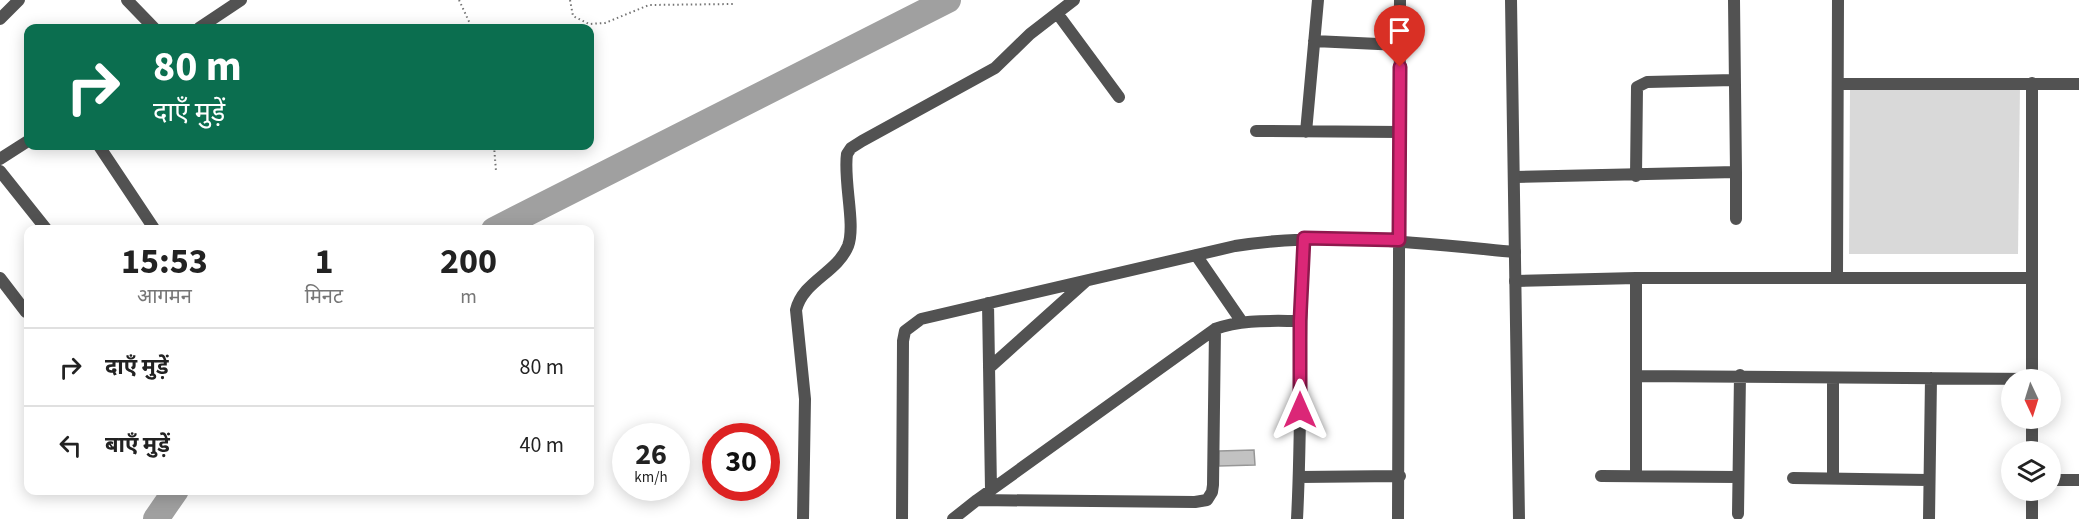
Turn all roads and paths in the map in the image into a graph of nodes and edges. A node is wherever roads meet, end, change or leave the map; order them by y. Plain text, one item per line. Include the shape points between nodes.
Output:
1 (19, 0) edge
2 (127, 0) edge
3 (241, 0) edge
4 (460, 0) edge
5 (570, 0) edge
6 (1074, 0) edge
7 (1318, 0) edge
8 (1400, 0) edge
9 (1511, 0) edge
10 (1734, 0) edge
11 (1838, 0) edge
12 (734, 4) dead end
13 (1057, 13) junction
14 (0, 19) edge
15 (150, 24) edge
16 (205, 24) edge
17 (470, 24) edge
18 (1314, 41) junction
19 (1400, 45) junction
20 (1734, 80) junction
21 (2032, 83) junction
22 (1839, 84) junction
23 (2079, 84) edge
24 (1119, 98) dead end
25 (1256, 131) dead end
26 (1306, 132) junction
27 (1401, 132) junction
28 (24, 144) edge
29 (102, 150) edge
30 (494, 150) edge
31 (0, 159) edge
32 (0, 171) edge
33 (496, 171) dead end
34 (1736, 172) junction
35 (1636, 176) junction
36 (1515, 177) junction
37 (1736, 219) dead end
38 (43, 225) edge
39 (152, 225) edge
40 (1304, 238) junction
41 (1399, 240) junction
42 (1515, 252) junction
43 (1196, 255) junction
44 (1837, 277) junction
45 (0, 278) edge
46 (1636, 278) junction
47 (2032, 278) junction
48 (1087, 280) junction
49 (1515, 281) junction
50 (988, 303) junction
51 (24, 309) edge
52 (1300, 321) junction
53 (1242, 322) junction
54 (1215, 329) junction
55 (989, 368) junction
56 (2032, 369) edge
57 (1740, 375) junction
58 (1638, 376) junction
59 (1833, 378) junction
60 (1931, 378) junction
61 (2001, 379) edge
62 (1400, 476) junction
63 (1601, 476) dead end
64 (1636, 476) junction
65 (1299, 477) junction
66 (1738, 477) junction
67 (1792, 478) dead end
68 (1833, 478) junction
69 (1928, 480) junction
70 (2061, 480) edge
71 (2079, 480) edge
72 (991, 490) junction
73 (977, 500) junction
74 (2032, 501) edge
75 (1738, 514) dead end
76 (802, 519) edge
77 (902, 519) edge
78 (953, 519) edge
79 (1297, 519) edge
80 (1398, 519) edge
81 (1519, 519) edge
82 (1929, 519) edge
83 (2032, 519) edge

1 - 14 street
2 - 15 street
3 - 16 street
4 - 17 path
5 - 12 path via 573,16 589,24 605,23 649,5
6 - 13 street
7 - 18 street
8 - 19 street
9 - 36 street
10 - 20 street
11 - 22 street
13 - 24 street
13 - 76 street via 995,68 862,141 847,154 850,240 842,256 798,300 796,310 805,399
18 - 19 street
18 - 26 street
19 - 27 street
20 - 34 street
20 - 35 street via 1647,82 1637,87
21 - 22 street
21 - 23 street
21 - 47 street
22 - 44 street
25 - 26 street
26 - 27 street
27 - 41 street
28 - 31 street
29 - 39 street
30 - 33 path
32 - 38 street
34 - 35 street
34 - 37 street
35 - 36 street
36 - 42 street
40 - 41 street
40 - 43 street via 1271,240
40 - 52 street
41 - 42 street
41 - 62 street
42 - 49 street
43 - 48 street
43 - 53 street
44 - 46 street
44 - 47 street
45 - 51 street
46 - 49 street
46 - 58 street
47 - 56 street
48 - 50 street
48 - 55 street
49 - 81 street
50 - 55 street
50 - 77 street via 921,319 905,331
52 - 53 street
52 - 65 street
53 - 54 street
54 - 72 street
54 - 73 street via 1213,485 1207,500
55 - 72 street
57 - 58 street
57 - 59 street
57 - 66 street
58 - 64 street
59 - 60 street
59 - 68 street
60 - 61 street
60 - 69 street
62 - 65 street
62 - 80 street
63 - 64 street
64 - 66 street
65 - 79 street
66 - 75 street
67 - 68 street
68 - 69 street
69 - 82 street
70 - 71 street
72 - 73 street
73 - 78 street
74 - 83 street

